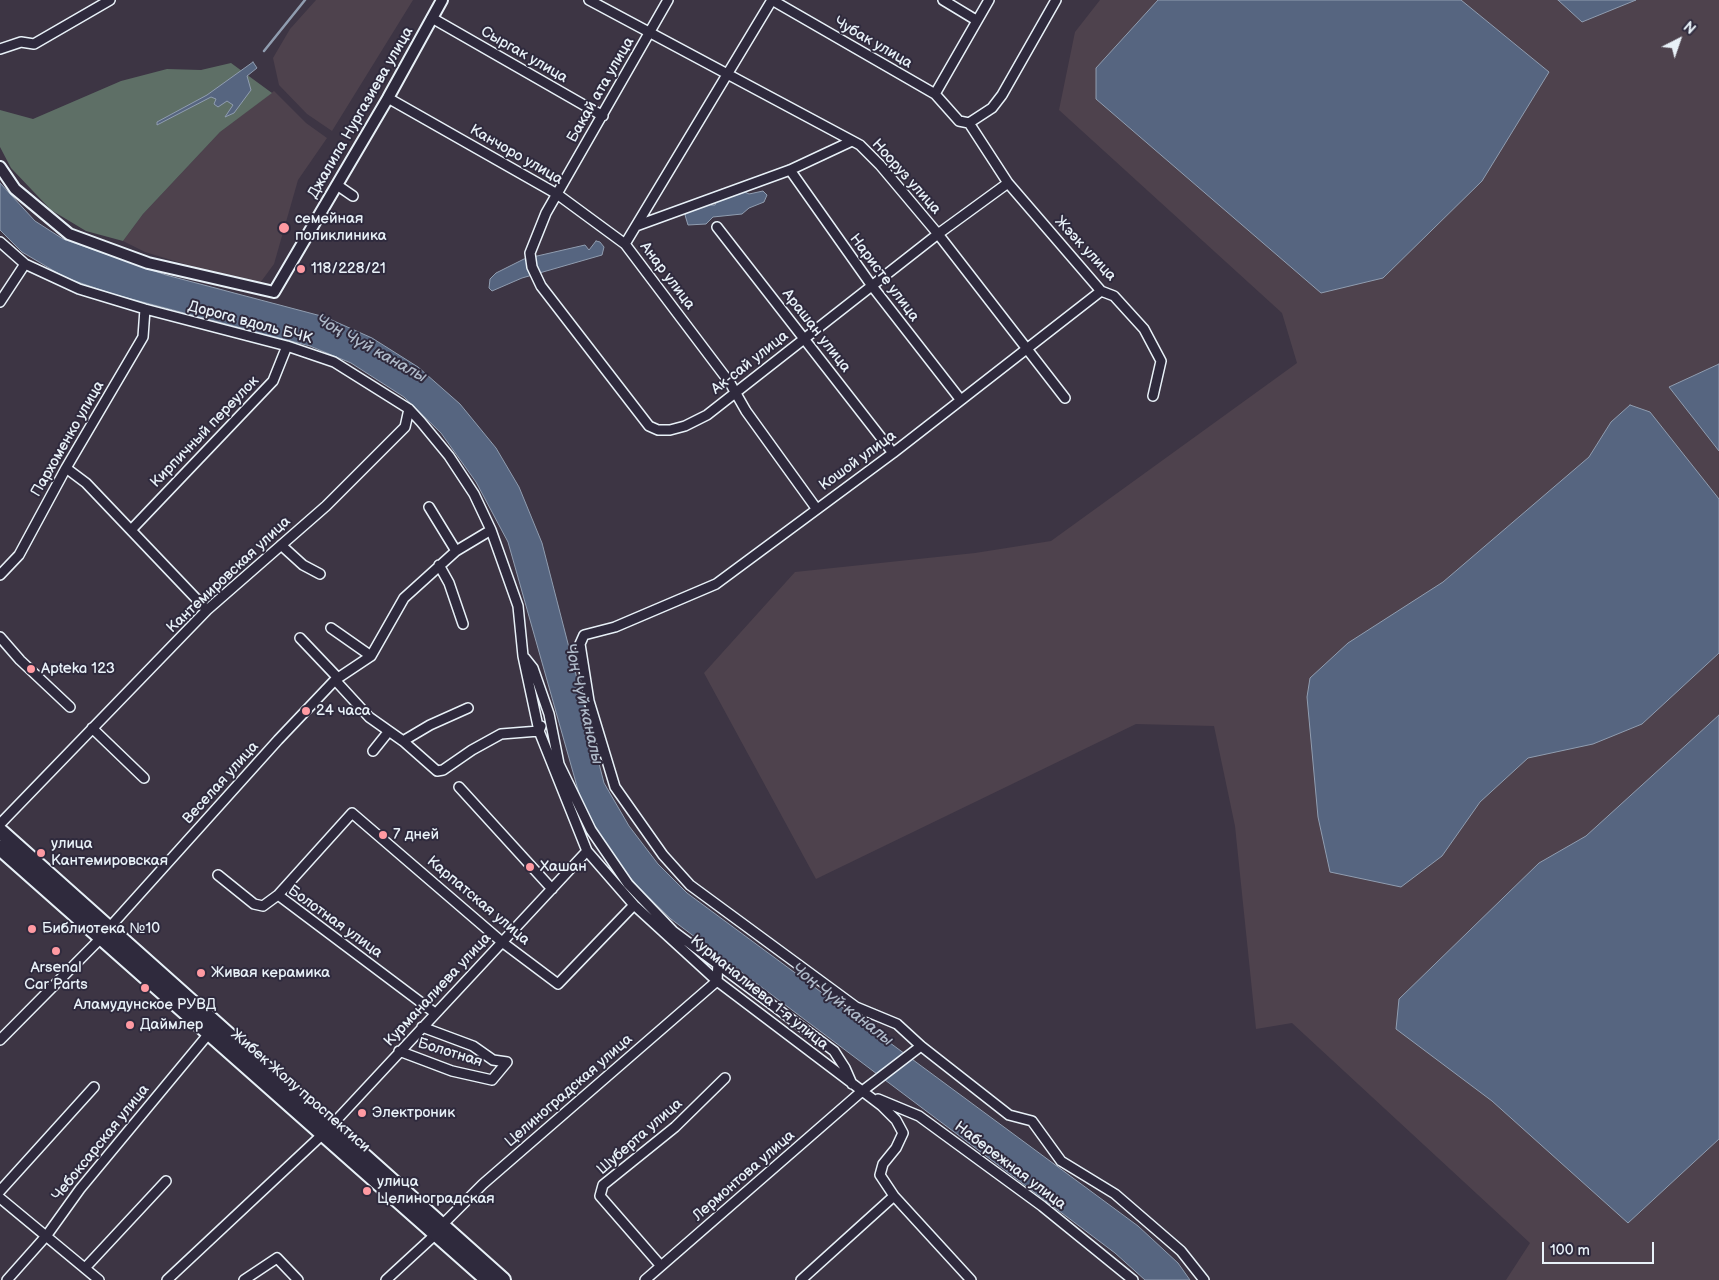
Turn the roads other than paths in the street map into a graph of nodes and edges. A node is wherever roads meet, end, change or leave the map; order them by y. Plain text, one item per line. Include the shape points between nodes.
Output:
1 (110, 0) edge
2 (442, 0) edge
3 (590, 0) edge
4 (668, 0) edge
5 (772, 0) edge
6 (943, 0) edge
7 (988, 0) edge
8 (1056, 0) edge
9 (432, 18) junction
10 (976, 20) junction
11 (650, 34) junction
12 (0, 49) edge
13 (728, 75) junction
14 (935, 94) junction
15 (388, 98) junction
16 (603, 116) junction
17 (969, 123) junction
18 (852, 141) junction
19 (0, 167) edge
20 (790, 170) junction
21 (1008, 183) junction
22 (337, 185) junction
23 (557, 194) junction
24 (354, 196) dead end
25 (636, 226) junction
26 (717, 227) dead end
27 (938, 234) junction
28 (0, 242) edge
29 (625, 244) junction
30 (25, 264) junction
31 (872, 286) junction
32 (1101, 291) junction
33 (0, 302) edge
34 (145, 309) junction
35 (804, 338) junction
36 (287, 346) junction
37 (1027, 348) junction
38 (735, 393) junction
39 (1152, 396) dead end
40 (1065, 398) dead end
41 (960, 399) junction
42 (409, 409) junction
43 (893, 453) junction
44 (66, 468) junction
45 (429, 507) dead end
46 (816, 508) junction
47 (131, 530) junction
48 (491, 530) junction
49 (281, 545) junction
50 (456, 551) junction
51 (439, 565) junction
52 (320, 574) dead end
53 (0, 575) edge
54 (207, 610) junction
55 (462, 624) dead end
56 (331, 628) dead end
57 (0, 637) edge
58 (300, 638) dead end
59 (371, 656) junction
60 (523, 656) junction
61 (337, 679) junction
62 (70, 707) dead end
63 (468, 708) dead end
64 (548, 714) junction
65 (92, 728) junction
66 (389, 731) junction
67 (539, 731) junction
68 (403, 741) junction
69 (373, 751) dead end
70 (144, 778) dead end
71 (459, 787) dead end
72 (0, 824) edge
73 (591, 830) junction
74 (0, 832) edge
75 (0, 848) edge
76 (587, 852) junction
77 (218, 875) dead end
78 (552, 889) junction
79 (278, 895) junction
80 (634, 906) junction
81 (106, 933) junction
82 (502, 942) junction
83 (718, 962) junction
84 (717, 981) junction
85 (435, 1013) junction
86 (422, 1026) junction
87 (213, 1029) junction
88 (0, 1040) edge
89 (918, 1048) junction
90 (399, 1051) junction
91 (725, 1078) dead end
92 (852, 1084) junction
93 (94, 1087) dead end
94 (861, 1092) junction
95 (327, 1130) junction
96 (166, 1181) dead end
97 (0, 1191) edge
98 (894, 1196) junction
99 (0, 1198) edge
100 (439, 1230) junction
101 (47, 1235) junction
102 (662, 1266) junction
103 (85, 1268) junction
104 (7, 1280) edge
105 (99, 1280) edge
106 (167, 1280) edge
107 (244, 1280) edge
108 (298, 1280) edge
109 (386, 1280) edge
110 (488, 1280) edge
111 (503, 1280) edge
112 (645, 1280) edge
113 (801, 1280) edge
114 (971, 1280) edge
115 (1133, 1280) edge
116 (1204, 1280) edge

1 - 12 street via 34,44 21,42
2 - 9 street, Джалила Нургазиева улица
3 - 11 street, Нооруз улица
4 - 11 street, Бакай ата улица
5 - 13 street, Анар улица
5 - 14 street, Чубак улица
6 - 10 street
7 - 10 street
8 - 17 street via 1002,95 992,108
9 - 15 street, Джалила Нургазиева улица
9 - 16 street, Сыргак улица
10 - 14 street
11 - 13 street, Нооруз улица
11 - 16 street, Бакай ата улица
13 - 18 street, Нооруз улица
13 - 25 street, Анар улица
14 - 17 street, Жээк улица via 959,120
15 - 22 street, Джалила Нургазиева улица
15 - 23 street, Канчоро улица
16 - 23 street, Бакай ата улица
17 - 21 street, Жээк улица
18 - 20 street
18 - 27 street, Нооруз улица via 880,164
19 - 22 street, Джалила Нургазиева улица via 15,189 69,234 148,263 274,292
20 - 25 street
20 - 31 street, Наристе улица
21 - 27 street, Ак-сай улица
21 - 32 street, Жээк улица
22 - 24 street
23 - 29 street, Канчоро улица
23 - 38 street, Ак-сай улица via 546,212 530,253 532,267 541,286 649,426 658,430 685,426 707,415
25 - 29 street, Анар улица
26 - 35 street, Арашан улица
27 - 31 street, Ак-сай улица
27 - 37 street, Нооруз улица
28 - 30 street, Дорога вдоль БЧК
29 - 38 street, Анар улица
30 - 33 street
30 - 34 street, Дорога вдоль БЧК via 79,289
31 - 35 street, Ак-сай улица
31 - 41 street, Наристе улица
32 - 37 street, Кошой улица
32 - 39 street, Жээк улица via 1114,296 1144,329 1161,361
34 - 36 street, Дорога вдоль БЧК
34 - 44 street, Пархоменко улица via 143,337
35 - 38 street, Ак-сай улица
35 - 43 street, Арашан улица
36 - 42 street, Дорога вдоль БЧК via 334,362
36 - 47 street, Кирпичный переулок via 274,381
37 - 40 street, Нооруз улица
37 - 41 street, Кошой улица
38 - 46 street, Анар улица
41 - 43 street, Кошой улица
42 - 48 street, Дорога вдоль БЧК via 449,456 474,494
42 - 49 street, Кантемировская улица via 405,427 326,506
43 - 46 street, Кошой улица
44 - 47 street via 86,483
44 - 53 street, Пархоменко улица via 19,555
45 - 50 street
46 - 89 street, Кошой улица via 716,584 615,627 584,635 580,644 589,702 615,787 663,855 690,885 856,1007 897,1024
47 - 54 street
48 - 50 street, Веселая улица
48 - 60 street, Курманалиева 1-я улица via 518,606
49 - 52 street via 303,565
49 - 54 street, Кантемировская улица
50 - 51 street, Веселая улица
51 - 55 street via 449,583
51 - 59 street, Веселая улица via 404,598
54 - 65 street, Кантемировская улица
56 - 59 street
57 - 62 street
58 - 61 street
59 - 61 street, Веселая улица
60 - 64 street via 533,668
60 - 67 street, Курманалиева 1-я улица
61 - 66 street via 370,717
61 - 81 street, Веселая улица
63 - 68 street
64 - 67 street
64 - 73 street via 559,764
65 - 70 street
65 - 72 street, Кантемировская улица
66 - 68 street
66 - 69 street
67 - 68 street via 501,734 437,771
67 - 76 street, Курманалиева 1-я улица
71 - 78 street
73 - 76 street
73 - 83 street via 628,884 673,930
74 - 81 main road, Жибек Жолу проспектиси
75 - 81 main road, Жибек Жолу проспектиси
76 - 78 street, Курманалиева улица
76 - 80 street, Курманалиева 1-я улица
77 - 79 street, Болотная улица via 254,904 263,906
78 - 82 street, Курманалиева улица
79 - 82 street, Карпатская улица via 352,813
79 - 85 street, Болотная улица
80 - 82 street, Карпатская улица via 558,984
80 - 84 street, Курманалиева 1-я улица
81 - 87 main road, Жибек Жолу проспектиси
81 - 88 street, Веселая улица
82 - 85 street, Курманалиева улица
83 - 84 street
83 - 92 street via 834,1051
84 - 92 street, Курманалиева 1-я улица
84 - 100 street, Целиноградская улица via 483,1184
85 - 86 street, Курманалиева улица
86 - 90 street, Курманалиева улица
86 - 90 street, Болотная via 472,1046 493,1060 507,1062 492,1080 452,1071
87 - 95 main road, Жибек Жолу проспектиси
87 - 101 street, Чебоксарская улица via 80,1189
89 - 94 street, Лермонтова улица
89 - 116 street via 1009,1115 1032,1121 1061,1161 1116,1194 1182,1251
90 - 95 street, Курманалиева улица
91 - 102 street, Шуберта улица via 675,1127 604,1185 600,1196
92 - 94 street, Курманалиева 1-я улица
93 - 97 street
94 - 98 street via 882,1106 903,1133 883,1164 880,1175
94 - 102 street, Лермонтова улица
94 - 115 street, Набережная улица via 919,1116 1042,1206
95 - 100 main road, Жибек Жолу проспектиси
95 - 106 street, Курманалиева улица
96 - 103 street
98 - 113 street
98 - 114 street
99 - 101 street
100 - 109 street, Целиноградская улица
100 - 110 main road, Жибек Жолу проспектиси
100 - 111 main road, Жибек Жолу проспектиси
101 - 103 street
101 - 104 street, Чебоксарская улица
102 - 112 street, Лермонтова улица
103 - 105 street
107 - 108 street via 277,1258

